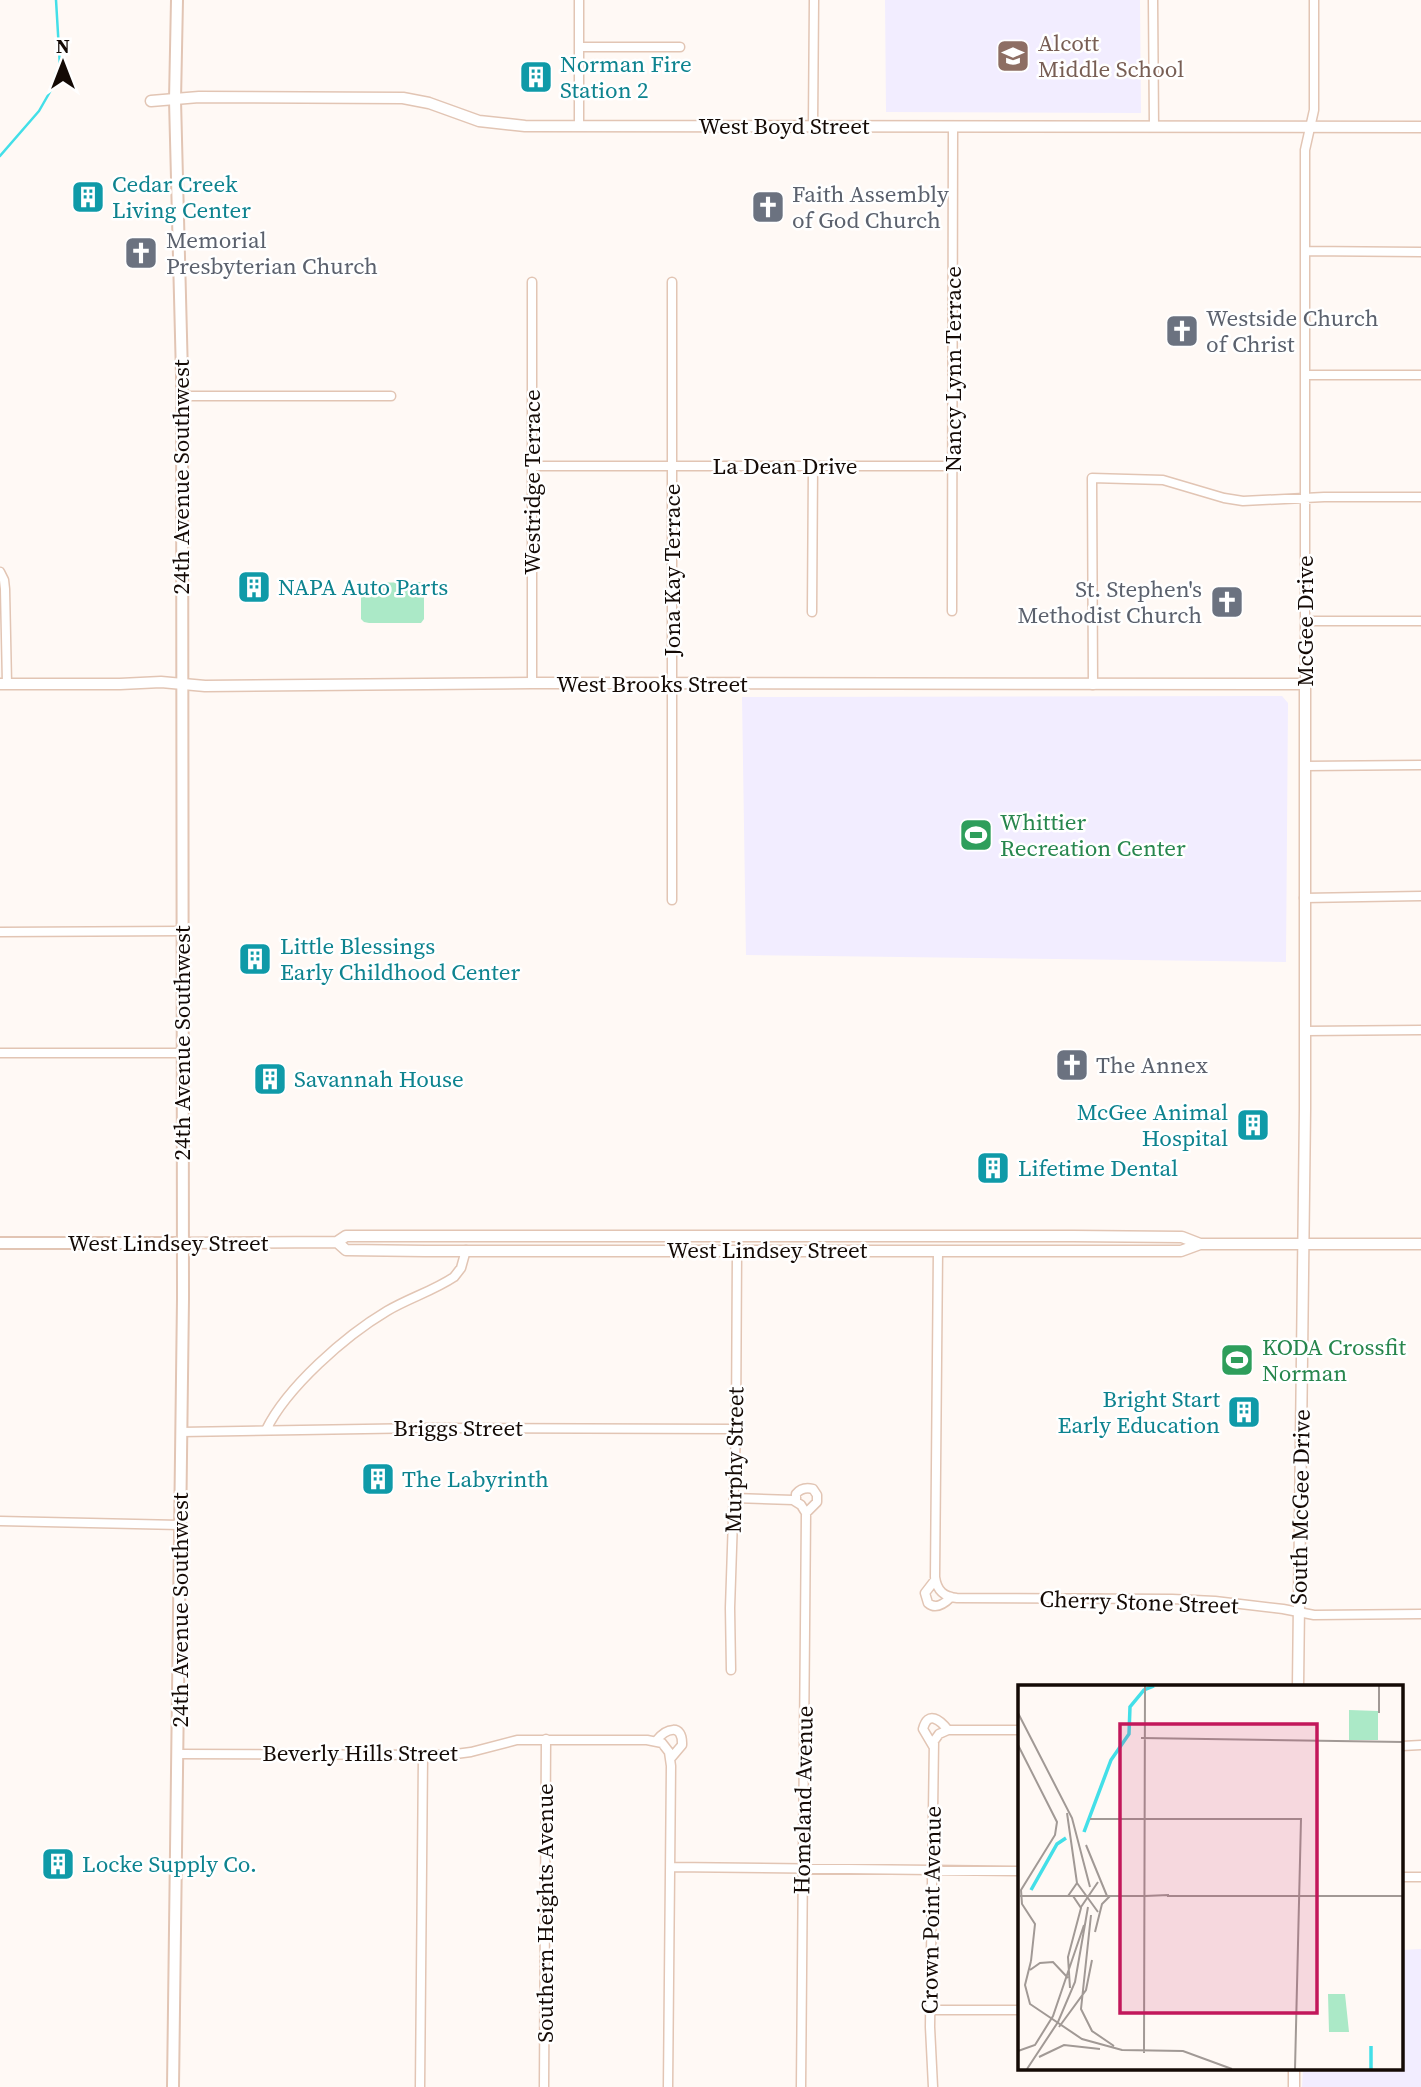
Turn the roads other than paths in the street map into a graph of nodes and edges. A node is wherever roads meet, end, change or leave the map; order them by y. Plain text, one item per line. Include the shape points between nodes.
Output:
1 (177, 0) edge
2 (579, 0) edge
3 (814, 0) edge
4 (1153, 0) edge
5 (1314, 0) edge
6 (579, 47) junction
7 (680, 47) dead end
8 (175, 100) junction
9 (151, 101) dead end
10 (579, 126) junction
11 (813, 126) junction
12 (953, 127) junction
13 (1154, 127) junction
14 (1421, 127) edge
15 (1310, 128) junction
16 (1305, 251) junction
17 (1421, 252) edge
18 (532, 282) dead end
19 (672, 282) dead end
20 (1305, 375) junction
21 (1421, 375) edge
22 (182, 396) junction
23 (391, 396) dead end
24 (672, 466) junction
25 (813, 466) junction
26 (954, 466) junction
27 (533, 467) junction
28 (1421, 498) edge
29 (1305, 499) junction
30 (0, 572) edge
31 (952, 611) dead end
32 (812, 612) dead end
33 (1305, 621) junction
34 (1421, 621) edge
35 (181, 683) junction
36 (532, 683) junction
37 (4, 684) edge
38 (672, 684) junction
39 (1305, 684) junction
40 (1093, 685) junction
41 (1421, 765) edge
42 (1305, 766) junction
43 (1421, 896) edge
44 (1304, 898) junction
45 (671, 900) dead end
46 (183, 931) junction
47 (0, 932) edge
48 (1421, 1030) edge
49 (1305, 1031) junction
50 (0, 1053) edge
51 (182, 1053) junction
52 (425, 1236) junction
53 (468, 1236) junction
54 (705, 1236) junction
55 (746, 1236) junction
56 (1021, 1236) junction
57 (1058, 1236) junction
58 (337, 1242) junction
59 (0, 1243) edge
60 (183, 1243) junction
61 (1200, 1244) junction
62 (1303, 1244) junction
63 (1421, 1244) edge
64 (705, 1250) junction
65 (742, 1250) junction
66 (425, 1251) junction
67 (466, 1251) junction
68 (938, 1251) junction
69 (1021, 1251) junction
70 (1058, 1251) junction
71 (736, 1429) junction
72 (266, 1430) junction
73 (181, 1432) junction
74 (734, 1498) junction
75 (796, 1501) junction
76 (806, 1513) junction
77 (0, 1521) edge
78 (180, 1525) junction
79 (935, 1580) junction
80 (951, 1597) junction
81 (1298, 1612) junction
82 (1421, 1614) edge
83 (731, 1670) dead end
84 (1298, 1685) edge
85 (948, 1730) junction
86 (1018, 1730) edge
87 (546, 1739) junction
88 (656, 1741) junction
89 (933, 1746) junction
90 (178, 1754) junction
91 (423, 1755) junction
92 (671, 1758) junction
93 (671, 1867) junction
94 (802, 1869) junction
95 (932, 1870) junction
96 (1018, 1871) edge
97 (930, 2010) junction
98 (1018, 2010) edge
99 (173, 2087) edge
100 (420, 2087) edge
101 (544, 2087) edge
102 (668, 2087) edge
103 (801, 2087) edge
104 (933, 2087) edge

1 - 8 main road, 24th Avenue Southwest
2 - 6 street
3 - 11 street
4 - 13 street
5 - 15 street, McGee Drive
6 - 7 street
6 - 10 street
8 - 9 street, West Boyd Street
8 - 10 street, West Boyd Street via 402,98 491,123
8 - 22 main road, 24th Avenue Southwest
10 - 11 street, West Boyd Street
11 - 12 street, West Boyd Street
12 - 13 street, West Boyd Street
12 - 26 street, Nancy Lynn Terrace
13 - 15 street, West Boyd Street
14 - 15 street, West Boyd Street
15 - 16 street, McGee Drive via 1305,150
16 - 17 street
16 - 20 street, McGee Drive
18 - 27 street, Westridge Terrace
19 - 24 street, Jona Kay Terrace
20 - 21 street
20 - 29 street, McGee Drive
22 - 23 street
22 - 35 main road, 24th Avenue Southwest
24 - 25 street, La Dean Drive
24 - 27 street, La Dean Drive
24 - 38 street, Jona Kay Terrace
25 - 26 street, La Dean Drive
25 - 32 street
26 - 31 street, Nancy Lynn Terrace
27 - 36 street, Westridge Terrace
28 - 29 street
29 - 33 street, McGee Drive
29 - 40 street via 1233,500 1163,480 1092,478
30 - 37 street via 5,589
33 - 34 street
33 - 39 street, McGee Drive
35 - 36 street, West Brooks Street
35 - 37 street, West Brooks Street
35 - 46 main road, 24th Avenue Southwest
36 - 38 street, West Brooks Street
38 - 40 street, West Brooks Street
38 - 45 street, Jona Kay Terrace
39 - 40 street, West Brooks Street
39 - 42 street, McGee Drive
41 - 42 street
42 - 44 street, McGee Drive
43 - 44 street
44 - 49 street, McGee Drive
46 - 47 street
46 - 51 main road, 24th Avenue Southwest
48 - 49 street
49 - 62 street, McGee Drive
50 - 51 street
51 - 60 main road, 24th Avenue Southwest
52 - 53 street, West Lindsey Street
52 - 58 street, West Lindsey Street via 346,1236
52 - 66 street
53 - 54 street, West Lindsey Street
53 - 67 street
54 - 55 street, West Lindsey Street
54 - 64 street
55 - 56 street, West Lindsey Street
55 - 65 street
56 - 57 street, West Lindsey Street
56 - 69 street
57 - 61 street, West Lindsey Street via 1182,1237
57 - 70 street
58 - 60 street, West Lindsey Street
58 - 66 street, West Lindsey Street via 346,1250
59 - 60 main road, West Lindsey Street
60 - 73 main road, 24th Avenue Southwest
61 - 62 street, West Lindsey Street
61 - 70 street, West Lindsey Street via 1181,1251
62 - 63 street, West Lindsey Street
62 - 81 street, South McGee Drive
64 - 65 street, West Lindsey Street
64 - 67 street, West Lindsey Street
65 - 68 street, West Lindsey Street
65 - 71 street, Murphy Street
66 - 67 street, West Lindsey Street
67 - 72 street via 454,1277 386,1312 340,1346 287,1397
68 - 69 street, West Lindsey Street
68 - 79 street
69 - 70 street, West Lindsey Street
71 - 72 street, Briggs Street
71 - 74 street, Murphy Street
72 - 73 street, Briggs Street
73 - 78 main road, 24th Avenue Southwest
74 - 75 street, Homeland Avenue
74 - 83 street, Murphy Street
75 - 76 street
75 - 76 street, Homeland Avenue via 803,1488 813,1489 817,1502
76 - 94 street, Homeland Avenue
77 - 78 street
78 - 90 main road, 24th Avenue Southwest
79 - 80 street, Cherry Stone Street via 937,1588
79 - 80 street via 925,1592 928,1603 937,1606
80 - 81 street, Cherry Stone Street via 1200,1600
81 - 82 street, Cherry Stone Street
81 - 84 street, South McGee Drive
85 - 86 street
85 - 89 street, Crown Point Avenue via 936,1737
85 - 89 street via 941,1721 926,1722 923,1729
87 - 88 street, Beverly Hills Street
87 - 91 street, Beverly Hills Street via 507,1742 459,1755
87 - 101 street, Southern Heights Avenue
88 - 92 street, Beverly Hills Street via 666,1745
88 - 92 street via 666,1731 678,1731 682,1745
89 - 95 street, Crown Point Avenue
90 - 91 street, Beverly Hills Street
90 - 99 main road, 24th Avenue Southwest
91 - 100 street
92 - 93 street
93 - 94 street
93 - 102 street
94 - 95 street
94 - 103 street, Homeland Avenue
95 - 96 street
95 - 97 street, Crown Point Avenue
97 - 98 street
97 - 104 street, Crown Point Avenue

